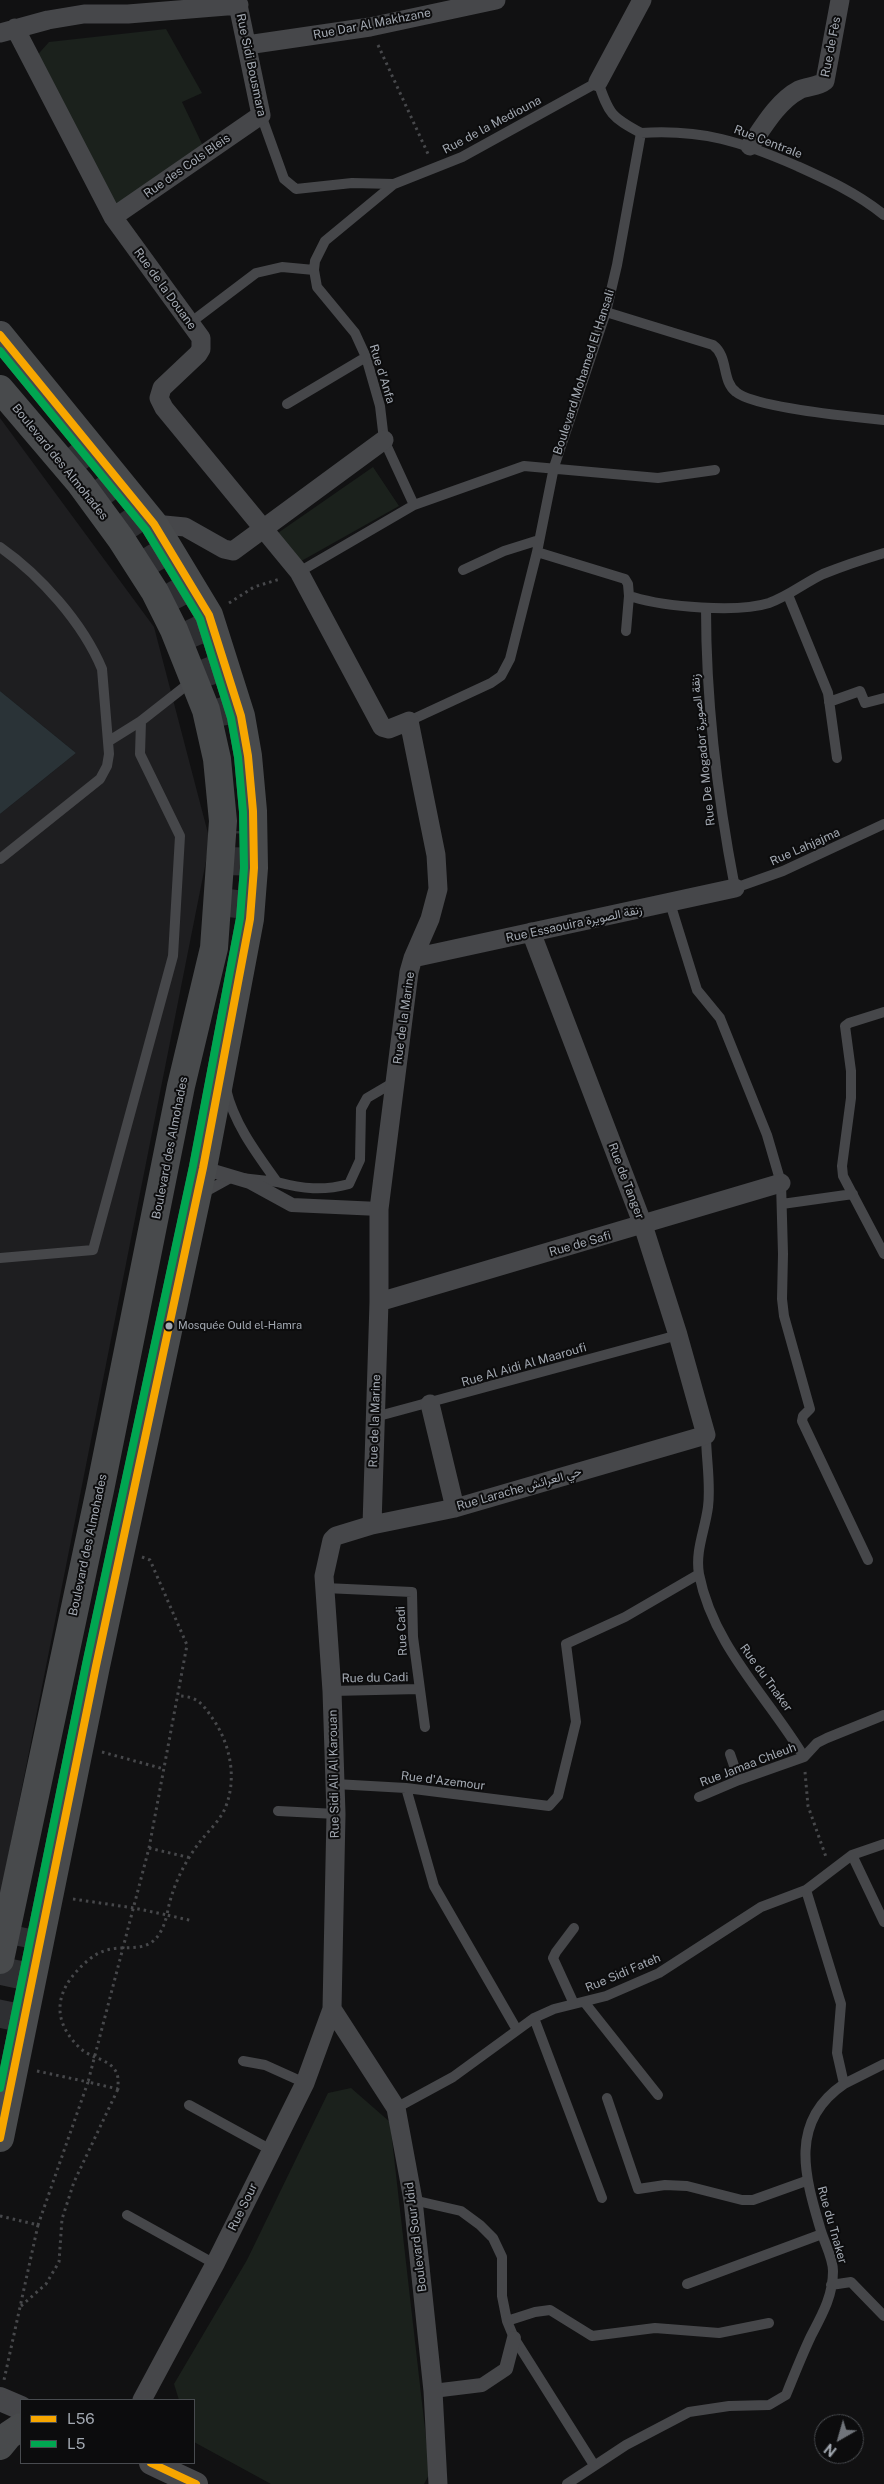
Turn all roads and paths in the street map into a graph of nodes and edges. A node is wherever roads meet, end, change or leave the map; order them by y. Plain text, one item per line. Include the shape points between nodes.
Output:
1 (496, 0) edge
2 (642, 0) edge
3 (840, 0) edge
4 (238, 3) edge
5 (126, 7) edge
6 (370, 27) junction
7 (8, 30) edge
8 (246, 45) junction
9 (598, 82) junction
10 (261, 115) junction
11 (641, 133) junction
12 (750, 146) junction
13 (435, 169) junction
14 (394, 184) junction
15 (318, 186) joint
16 (884, 215) edge
17 (113, 217) junction
18 (314, 270) junction
19 (606, 312) junction
20 (190, 324) junction
21 (0, 336) edge
22 (366, 357) junction
23 (0, 389) edge
24 (286, 404) dead end
25 (884, 420) edge
26 (384, 440) junction
27 (554, 467) junction
28 (715, 470) dead end
29 (414, 505) junction
30 (154, 524) junction
31 (263, 527) junction
32 (539, 540) junction
33 (0, 547) edge
34 (537, 552) junction
35 (884, 553) edge
36 (463, 570) dead end
37 (299, 572) junction
38 (788, 595) junction
39 (629, 596) junction
40 (706, 608) junction
41 (209, 615) junction
42 (626, 631) dead end
43 (228, 673) junction
44 (194, 679) junction
45 (884, 698) edge
46 (829, 702) junction
47 (142, 721) junction
48 (409, 721) junction
49 (109, 742) junction
50 (837, 758) dead end
51 (884, 824) edge
52 (0, 859) edge
53 (734, 888) junction
54 (670, 903) junction
55 (531, 932) junction
56 (413, 958) junction
57 (884, 1012) edge
58 (221, 1068) junction
59 (396, 1081) junction
60 (203, 1168) junction
61 (232, 1177) junction
62 (277, 1182) junction
63 (781, 1183) junction
64 (853, 1194) junction
65 (196, 1197) junction
66 (782, 1204) junction
67 (379, 1209) junction
68 (643, 1225) junction
69 (884, 1254) edge
70 (0, 1258) edge
71 (379, 1302) junction
72 (678, 1335) junction
73 (430, 1404) junction
74 (375, 1417) junction
75 (706, 1435) junction
76 (455, 1508) junction
77 (372, 1525) junction
78 (332, 1540) joint
79 (120, 1550) junction
80 (868, 1560) dead end
81 (699, 1574) junction
82 (325, 1588) junction
83 (62, 1662) junction
84 (96, 1666) junction
85 (419, 1689) junction
86 (332, 1691) junction
87 (177, 1696) junction
88 (884, 1715) edge
89 (425, 1726) dead end
90 (80, 1746) junction
91 (730, 1754) dead end
92 (804, 1757) junction
93 (164, 1769) junction
94 (739, 1780) junction
95 (335, 1784) junction
96 (406, 1788) junction
97 (699, 1797) dead end
98 (278, 1811) dead end
99 (336, 1814) junction
100 (884, 1844) edge
101 (149, 1848) junction
102 (852, 1856) junction
103 (190, 1858) junction
104 (833, 1871) junction
105 (806, 1890) junction
106 (50, 1896) junction
107 (134, 1908) junction
108 (167, 1916) junction
109 (193, 1920) dead end
110 (884, 1922) edge
111 (574, 1928) dead end
112 (123, 1948) junction
113 (0, 1960) edge
114 (585, 2003) junction
115 (574, 2004) junction
116 (332, 2009) junction
117 (534, 2018) junction
118 (517, 2030) junction
119 (94, 2058) junction
120 (243, 2061) dead end
121 (884, 2064) edge
122 (15, 2067) junction
123 (88, 2082) junction
124 (305, 2083) junction
125 (844, 2084) junction
126 (118, 2088) junction
127 (658, 2095) dead end
128 (607, 2098) dead end
129 (189, 2105) dead end
130 (396, 2108) junction
131 (0, 2138) edge
132 (271, 2150) junction
133 (806, 2181) junction
134 (602, 2198) dead end
135 (413, 2200) junction
136 (127, 2215) dead end
137 (0, 2216) edge
138 (38, 2225) junction
139 (822, 2234) junction
140 (215, 2264) junction
141 (687, 2284) dead end
142 (831, 2285) junction
143 (21, 2306) junction
144 (883, 2314) edge
145 (507, 2321) junction
146 (769, 2323) dead end
147 (514, 2338) junction
148 (433, 2391) junction
149 (1, 2393) edge
150 (143, 2399) edge
151 (20, 2407) edge
152 (20, 2428) edge
153 (0, 2446) edge
154 (153, 2464) edge
155 (594, 2465) junction
156 (196, 2484) edge
157 (438, 2484) edge
158 (567, 2484) edge

1 - 6 street, Rue Dar Al Makhzane
2 - 9 street
3 - 12 street, Rue de Fès via 826,79 790,96
4 - 5 street
4 - 8 street, Rue Sidi Bousmara
5 - 7 street
6 - 8 street, Rue Dar Al Makhzane
6 - 13 path
7 - 17 street, Rue de la Douane
8 - 10 street, Rue Sidi Bousmara
9 - 11 lane via 613,116
9 - 13 lane, Rue de la Mediouna
10 - 15 lane, Rue Sidi Bousmara via 287,184 296,189
10 - 17 street, Rue des Cols Bleis
11 - 12 lane, Rue Centrale via 674,131
11 - 19 lane, Boulevard Mohamed El Hansali
12 - 16 lane, Rue Centrale via 825,178
13 - 14 lane, Rue de la Mediouna
14 - 15 lane, Rue de la Mediouna
14 - 18 lane, Rue de la Mediouna via 325,241
17 - 20 street, Rue de la Douane
18 - 20 lane via 282,267 256,273
18 - 22 lane, Rue d'Anfa via 317,287 355,333
19 - 25 lane via 713,345 722,354 729,384 744,397 788,407
19 - 27 lane, Boulevard Mohamed El Hansali
20 - 31 street, Rue de la Douane via 201,338 201,349 162,388 159,398
21 - 30 main road
22 - 24 lane
22 - 26 lane, Rue d'Anfa via 380,406
23 - 44 main road, Boulevard des Almohades via 80,483 121,539 155,592
26 - 29 lane, Rue d'Anfa
26 - 31 street
27 - 28 lane via 658,478
27 - 29 lane via 524,466
27 - 32 lane, Boulevard Mohamed El Hansali
29 - 37 lane
30 - 31 street via 185,527 230,551 238,549
30 - 41 main road
31 - 37 street, Rue de la Douane
32 - 34 lane, Boulevard Mohamed El Hansali
32 - 36 lane via 504,550
33 - 49 lane via 21,562 64,607 97,657 102,669
34 - 39 lane via 625,579
34 - 48 lane, Boulevard Mohamed El Hansali via 510,659 501,676
35 - 38 lane via 822,575
37 - 41 path via 254,587
37 - 48 street via 383,729
38 - 40 lane via 757,606
38 - 46 lane
39 - 40 lane
39 - 42 lane
40 - 53 lane, Rue De Mogador زنقة الصويرة via 707,678 716,783
41 - 43 main road
43 - 44 main road
43 - 58 main road via 241,716 248,756 254,868 250,919
44 - 47 lane
44 - 83 main road, Boulevard des Almohades via 206,710 217,759 223,821 214,948 181,1086 108,1453
45 - 46 lane via 865,703 860,691
46 - 50 lane
47 - 49 lane
47 - 70 lane via 140,754 180,836 173,956 93,1250
48 - 56 street, Rue de la Marine via 436,855 438,889
49 - 52 lane via 107,766 100,779
51 - 53 lane, Rue Lahjajma via 783,871
53 - 54 street, Rue Essaouira زنقة الصويرة
54 - 55 street, Rue Essaouira زنقة الصويرة
54 - 63 lane via 697,990 720,1018 767,1135
55 - 56 street, Rue Essaouira زنقة الصويرة
55 - 68 street, Rue de Tanger
56 - 59 street, Rue de la Marine
57 - 64 lane via 845,1026 852,1071 842,1166 845,1182
58 - 60 main road
58 - 62 lane via 229,1102 249,1142
59 - 62 lane via 367,1098 360,1109 360,1160 349,1184 328,1190 304,1189
59 - 67 street, Rue de la Marine
60 - 61 street
60 - 65 main road
61 - 62 lane
61 - 65 lane
61 - 67 street via 250,1182 292,1204
63 - 66 lane
63 - 68 street, Rue de Safi
64 - 66 lane
64 - 69 lane
65 - 79 main road
66 - 80 lane via 784,1316 810,1409 802,1421
67 - 71 street, Rue de la Marine
68 - 71 street, Rue de Safi
68 - 72 street, Rue de Tanger
71 - 74 street, Rue de la Marine
72 - 73 lane, Rue Al Aidi Al Maaroufi
72 - 75 street, Rue de Tanger
73 - 74 lane, Rue Al Aidi Al Maaroufi
73 - 76 street
74 - 77 street, Rue de la Marine
75 - 76 street, Rue Larache حي العرائش
75 - 81 lane, Rue du Tnaker via 708,1506 699,1549
76 - 77 street, Rue Larache حي العرائش
77 - 78 street, Rue Larache حي العرائش
78 - 82 street, Rue Sidi Ali Al Karouan via 324,1576
79 - 84 main road
79 - 87 path via 150,1560 187,1645
81 - 92 lane, Rue du Tnaker via 726,1642
81 - 96 lane, Rue d'Azemour via 625,1617 566,1644 575,1733 558,1796 549,1806
82 - 85 lane, Rue Cadi via 412,1592
82 - 86 street, Rue Sidi Ali Al Karouan
83 - 84 main road
83 - 113 main road, Boulevard des Almohades
84 - 90 main road
85 - 86 lane, Rue du Cadi
85 - 89 lane, Rue Cadi
86 - 95 street, Rue Sidi Ali Al Karouan
87 - 93 path
87 - 103 path via 191,1696 204,1706 219,1728 232,1766 226,1807
88 - 92 lane, Rue Jamaa Chleuh via 817,1743
90 - 93 path
90 - 106 main road
91 - 94 lane
92 - 94 lane, Rue Jamaa Chleuh
92 - 104 path via 808,1806
93 - 101 path
94 - 97 lane, Rue Jamaa Chleuh
95 - 96 lane, Rue d'Azemour
95 - 99 street, Rue Sidi Ali Al Karouan
96 - 118 lane via 434,1886
98 - 99 lane
99 - 116 street, Rue Sidi Ali Al Karouan
100 - 102 lane, Rue Sidi Fateh
101 - 103 path
101 - 107 path
102 - 104 lane, Rue Sidi Fateh
102 - 110 lane
103 - 108 path via 177,1878
104 - 105 lane, Rue Sidi Fateh
105 - 114 lane, Rue Sidi Fateh via 761,1907 659,1974
105 - 125 lane via 841,2004 837,2053
106 - 107 path
106 - 122 main road
107 - 108 path
107 - 112 path
108 - 109 path
108 - 112 path via 156,1941 142,1947
111 - 115 lane via 554,1958
112 - 119 path
112 - 119 path via 96,1954 75,1970 64,1987 60,2002 67,2032 80,2049
114 - 115 lane, Rue Sidi Fateh
114 - 127 lane
115 - 117 lane, Rue Sidi Fateh
116 - 124 street, Rue Sour
116 - 130 street, Boulevard Sour Jdid
117 - 118 lane, Rue Sidi Fateh
117 - 134 lane
118 - 130 lane, Rue Sidi Fateh via 453,2077
119 - 123 path
119 - 126 path via 115,2069 119,2078
120 - 124 lane via 265,2065
121 - 125 lane, Rue du Tnaker
122 - 123 path
122 - 131 main road
123 - 126 path
123 - 138 path
124 - 132 street, Rue Sour
125 - 133 lane, Rue du Tnaker via 829,2094 812,2121 804,2160
126 - 143 path via 74,2182 62,2219 59,2262 46,2284
128 - 133 lane via 638,2189 687,2186 753,2200
129 - 132 lane
130 - 135 street, Boulevard Sour Jdid
132 - 140 street, Rue Sour
133 - 139 lane, Rue du Tnaker
135 - 145 lane via 460,2211 493,2238 503,2263 501,2285
135 - 148 street, Boulevard Sour Jdid
136 - 140 lane
137 - 138 path
138 - 143 path
139 - 141 lane
139 - 142 lane, Rue du Tnaker via 833,2270
140 - 150 street, Rue Sour
142 - 144 lane via 851,2282
142 - 155 lane, Rue du Tnaker via 825,2312 786,2395 769,2405 728,2406 689,2412 658,2426
143 - 149 path
145 - 146 lane via 550,2310 584,2332 601,2336 655,2328 719,2333
145 - 147 lane
147 - 148 street via 506,2369 482,2385
147 - 155 lane
148 - 157 street, Boulevard Sour Jdid
149 - 151 street
152 - 153 main road
154 - 156 street
155 - 158 lane, Rue du Tnaker

